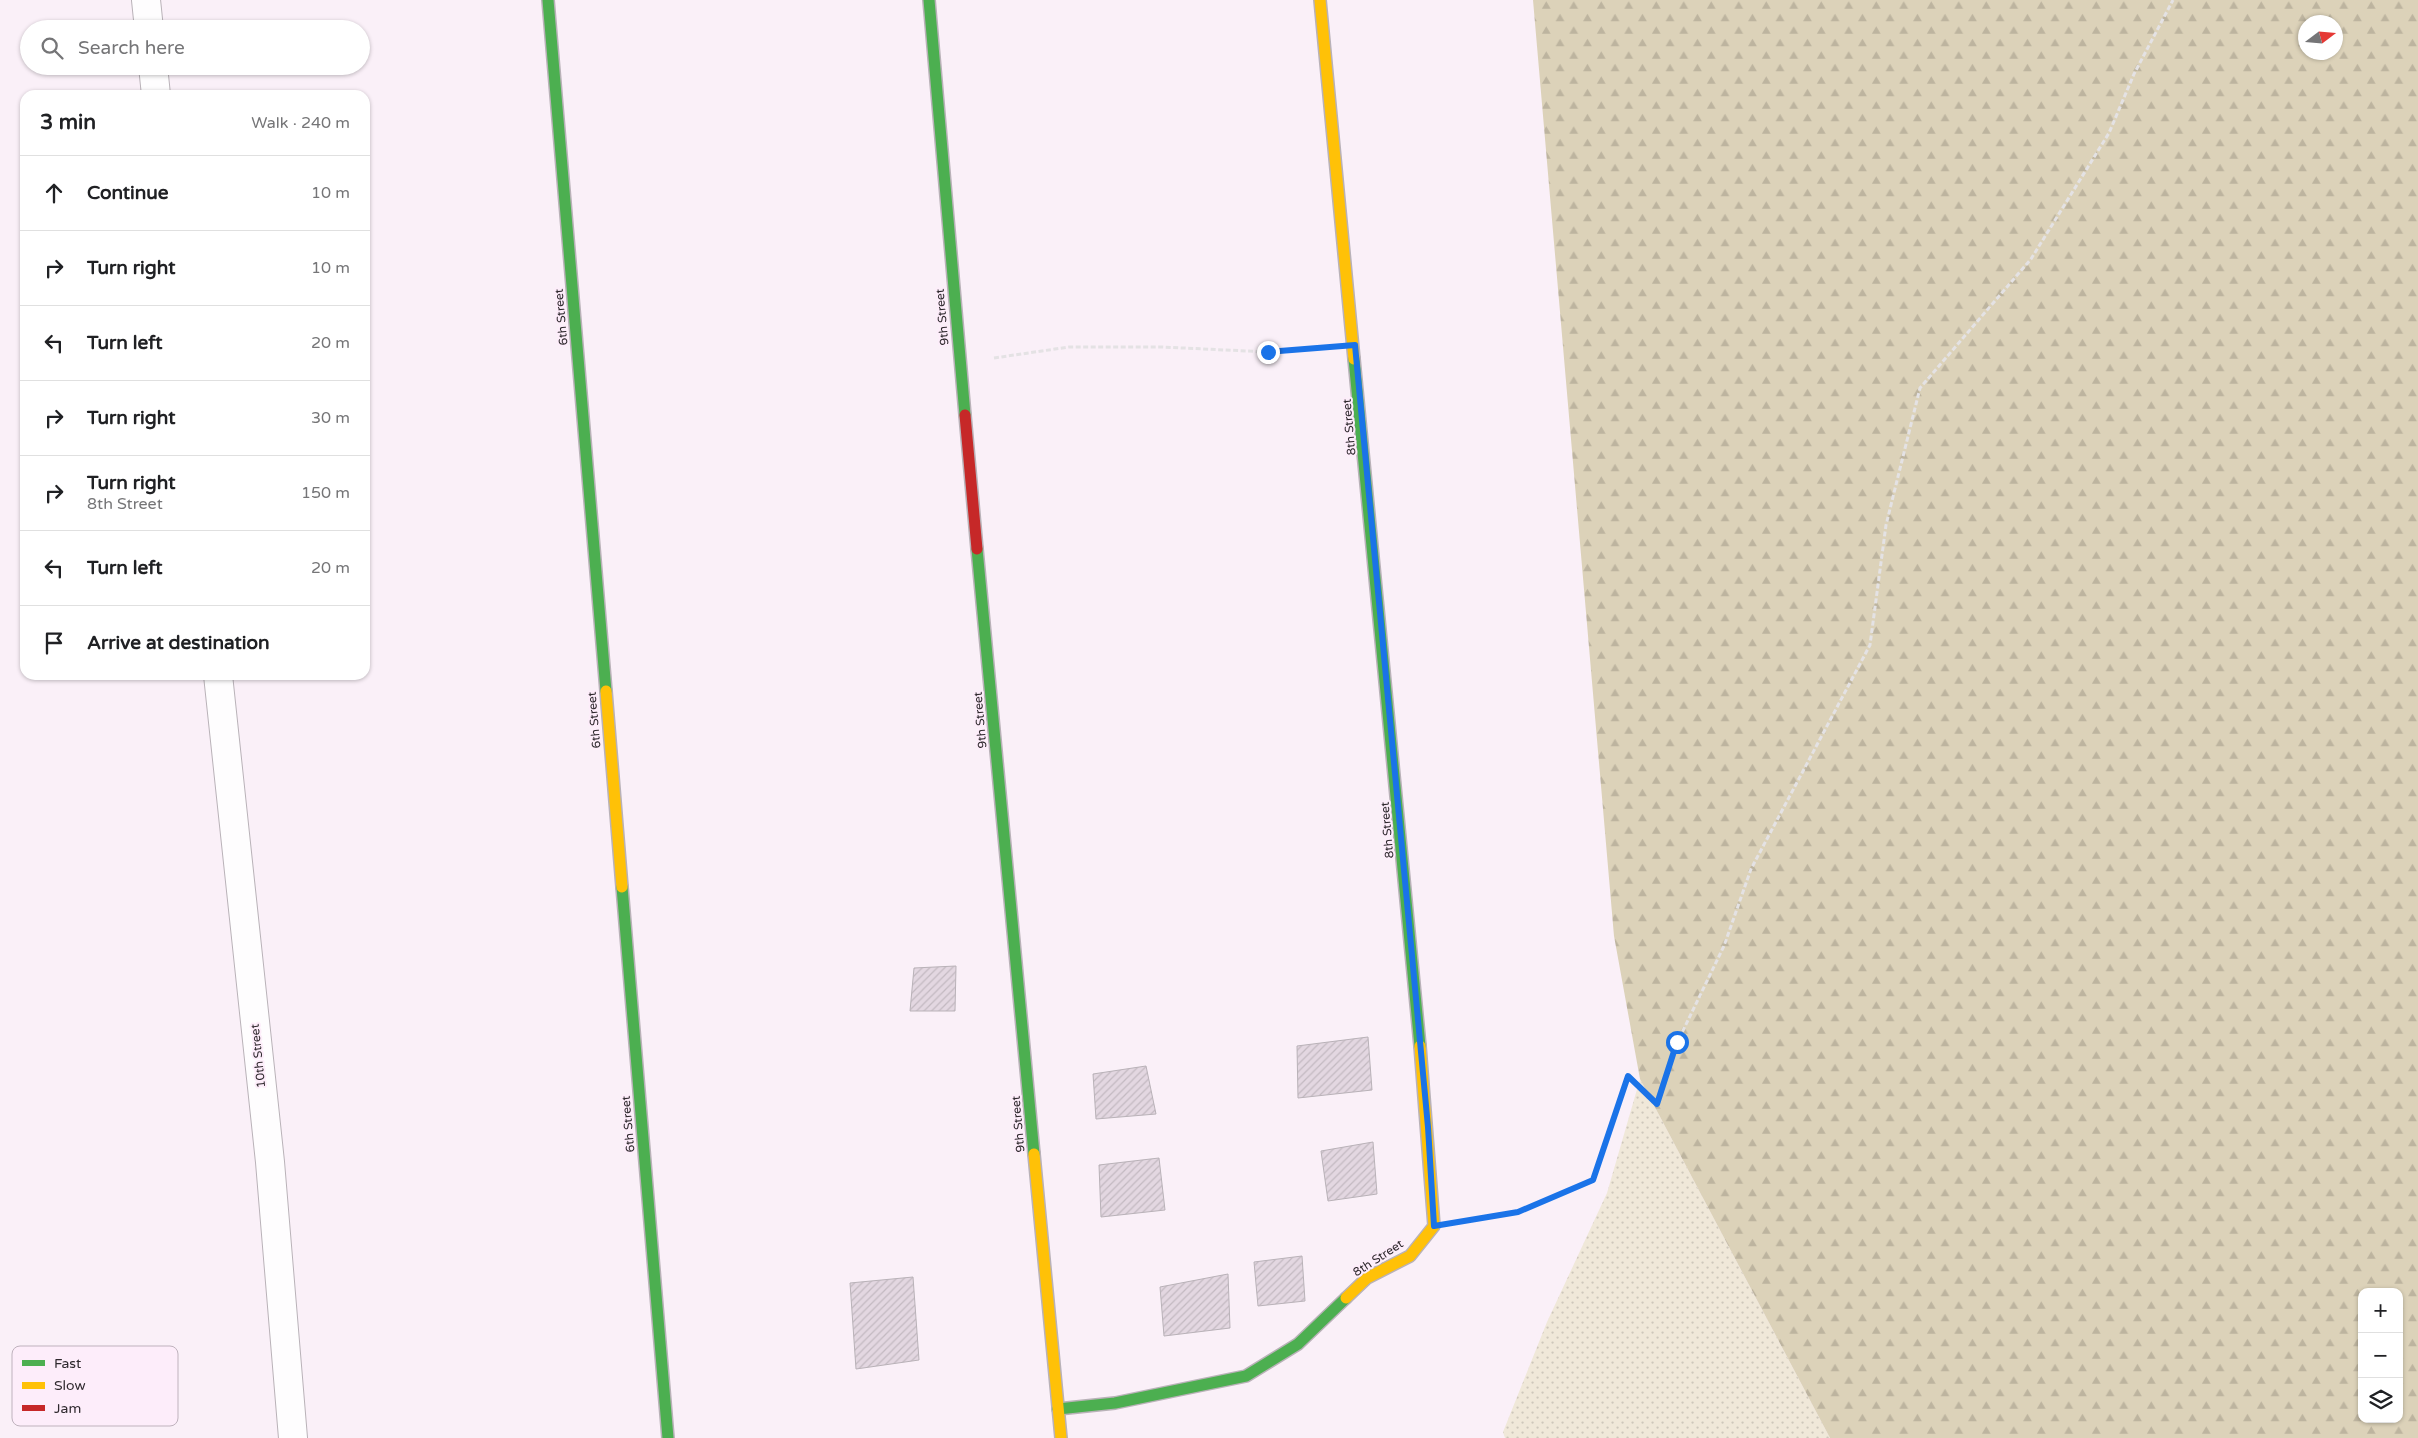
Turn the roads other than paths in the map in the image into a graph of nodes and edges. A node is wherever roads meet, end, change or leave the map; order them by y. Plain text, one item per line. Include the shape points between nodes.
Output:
1 (146, 0) edge
2 (548, 0) edge
3 (929, 0) edge
4 (1320, 0) edge
5 (148, 20) edge
6 (154, 75) edge
7 (155, 90) edge
8 (219, 680) edge
9 (1058, 1409) junction
10 (293, 1438) edge
11 (668, 1438) edge
12 (1060, 1438) edge

1 - 5 street
2 - 11 street, 6th Street
3 - 9 street, 9th Street
4 - 9 street, 8th Street via 1428,1117 1434,1226 1410,1256 1367,1278 1298,1344 1246,1376 1115,1403
6 - 7 street
8 - 10 street, 10th Street via 270,1162
9 - 12 street, 9th Street

